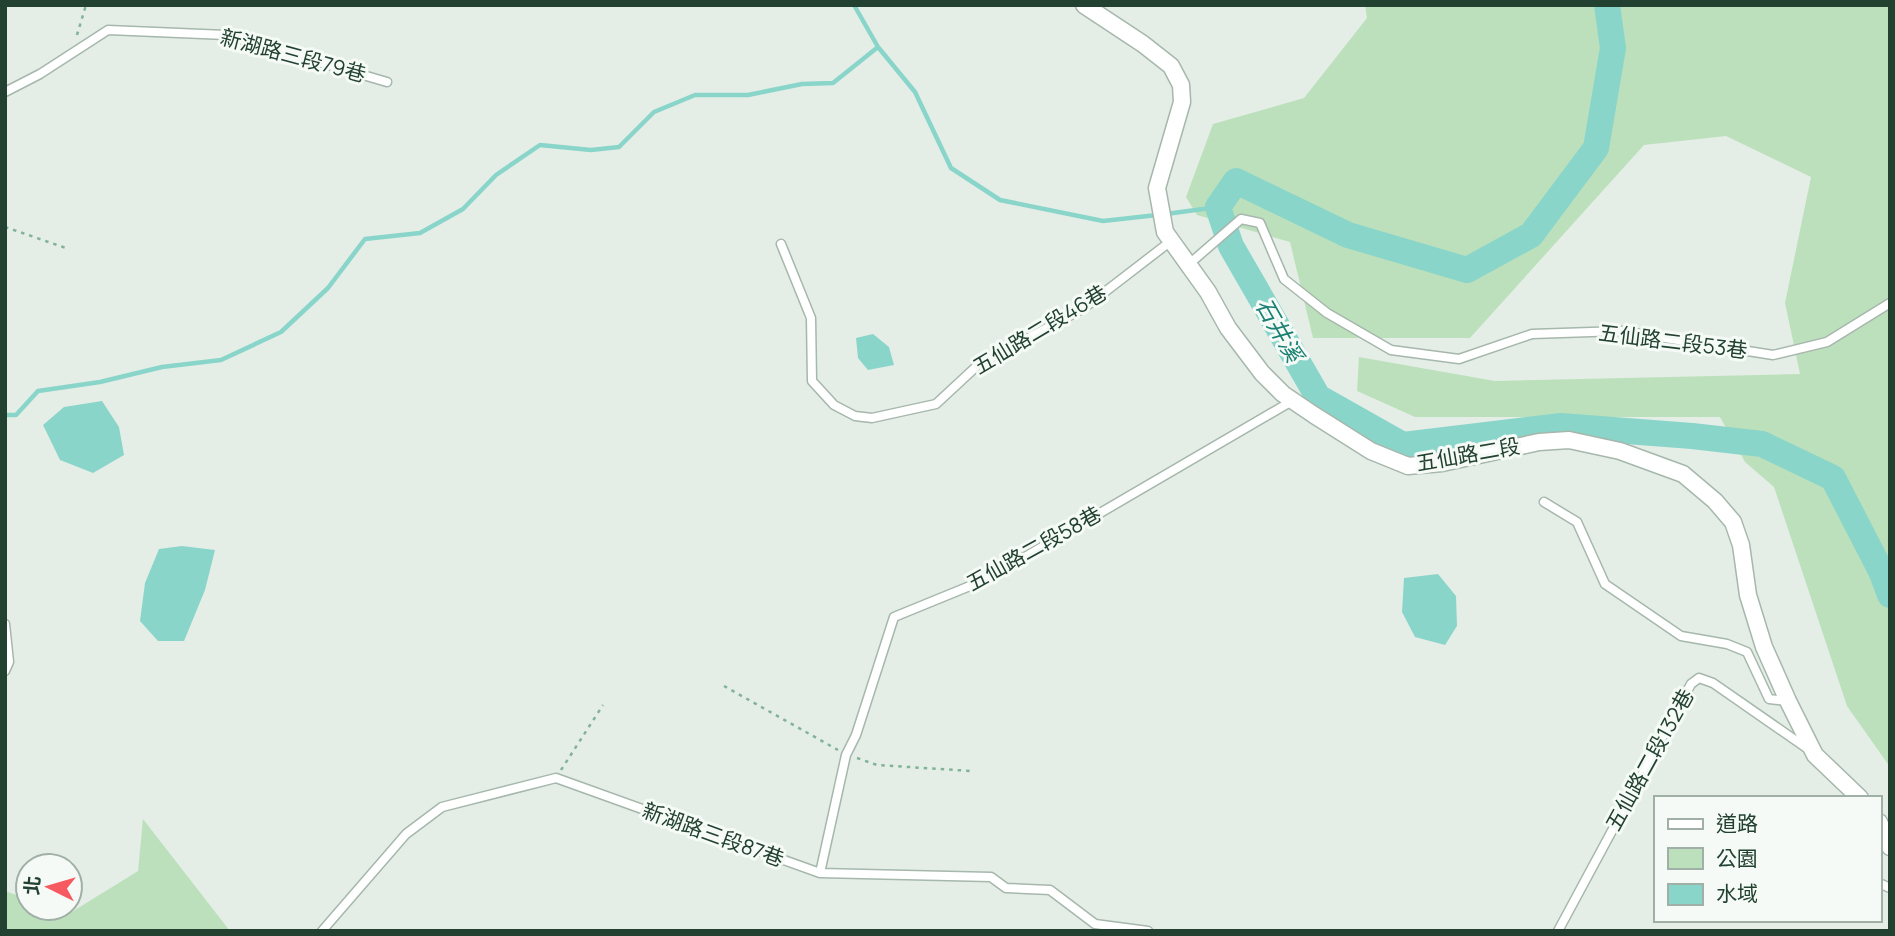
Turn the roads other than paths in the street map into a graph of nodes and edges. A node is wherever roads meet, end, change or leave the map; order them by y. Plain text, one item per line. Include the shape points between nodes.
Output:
1 (1084, 5) edge
2 (387, 82) dead end
3 (5, 92) edge
4 (1168, 237) junction
5 (782, 244) dead end
6 (1189, 265) junction
7 (1890, 303) edge
8 (1292, 401) junction
9 (1544, 502) dead end
10 (5, 624) edge
11 (5, 671) edge
12 (1788, 701) junction
13 (1815, 755) junction
14 (1858, 796) edge
15 (1881, 827) edge
16 (1890, 847) edge
17 (820, 873) junction
18 (322, 931) edge
19 (1148, 931) edge
20 (1558, 931) edge

1 - 4 street, 五仙路二段 via 1171,66 1181,85 1182,103 1157,188
2 - 3 lane, 新湖路三段79巷 via 226,35 108,30
4 - 5 lane, 五仙路二段46巷 via 1084,308 978,365 936,404 872,418 855,416 834,405 812,381 811,318
4 - 6 street, 五仙路二段
6 - 7 lane, 五仙路二段53巷 via 1241,219 1260,223 1284,279 1327,313 1391,350 1459,359 1532,334 1621,331 1773,355 1827,342
6 - 8 street, 五仙路二段 via 1262,373
8 - 12 street, 五仙路二段 via 1371,451 1408,466 1569,440 1620,451 1683,474 1733,522 1748,595
8 - 17 lane, 五仙路二段58巷 via 987,579 894,617 846,755
9 - 12 lane via 1577,522 1605,584 1681,636 1747,652 1769,699
10 - 11 lane via 9,662
12 - 13 street, 五仙路二段
13 - 14 street, 五仙路二段
13 - 20 lane, 五仙路二段132巷 via 1713,683 1699,678 1691,684
15 - 16 street
17 - 18 lane, 新湖路三段87巷 via 556,778 442,807 406,834
17 - 19 lane, 新湖路三段87巷 via 991,877 1006,888 1050,890 1095,925

